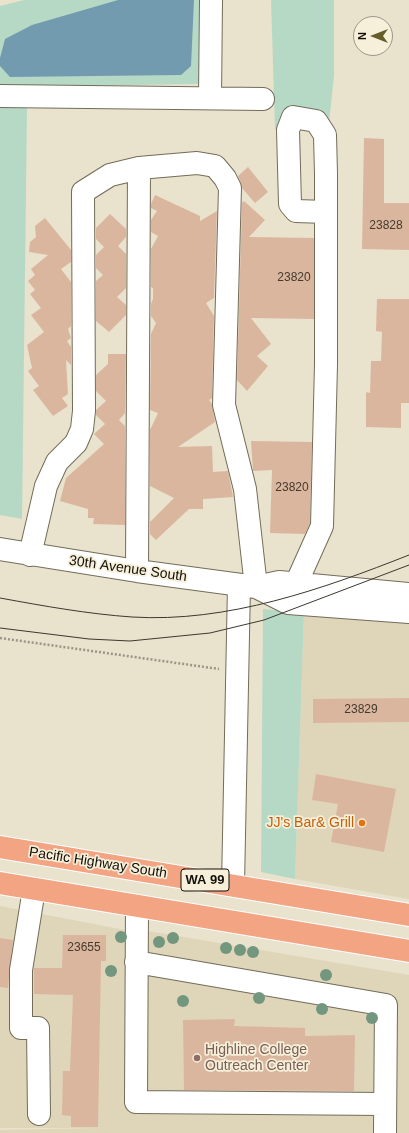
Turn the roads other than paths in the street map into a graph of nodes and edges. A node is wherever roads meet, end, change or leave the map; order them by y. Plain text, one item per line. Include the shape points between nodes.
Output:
1 (211, 0) edge
2 (0, 96) edge
3 (210, 98) junction
4 (263, 99) dead end
5 (139, 168) junction
6 (326, 212) dead end
7 (0, 549) edge
8 (30, 555) junction
9 (137, 571) junction
10 (296, 584) junction
11 (248, 586) junction
12 (409, 594) edge
13 (409, 612) edge
14 (0, 847) edge
15 (0, 883) edge
16 (233, 885) junction
17 (34, 889) junction
18 (136, 906) junction
19 (409, 915) edge
20 (409, 951) edge
21 (136, 962) junction
22 (385, 1104) junction
23 (39, 1114) dead end
24 (386, 1133) edge

1 - 3 street
2 - 3 street
3 - 4 street
5 - 8 street via 110,175 82,192 82,429 76,443 57,462 46,486
5 - 9 street
5 - 11 street via 197,163 215,166 230,188 224,405 245,489
6 - 10 street via 322,526
7 - 8 street, 30th Avenue South
8 - 9 street, 30th Avenue South
9 - 11 street, 30th Avenue South
10 - 11 street, 30th Avenue South via 279,582
10 - 12 street, 30th Avenue South
11 - 13 street, 30th Avenue South via 288,603
11 - 16 street
14 - 16 main road, Pacific Highway South / WA 99
15 - 17 main road
16 - 19 main road, Pacific Highway South / WA 99
17 - 18 main road
17 - 23 street via 21,970 21,1028 38,1028
18 - 20 main road
18 - 21 street
21 - 22 street via 386,1006
21 - 22 street via 136,1102
22 - 24 street

